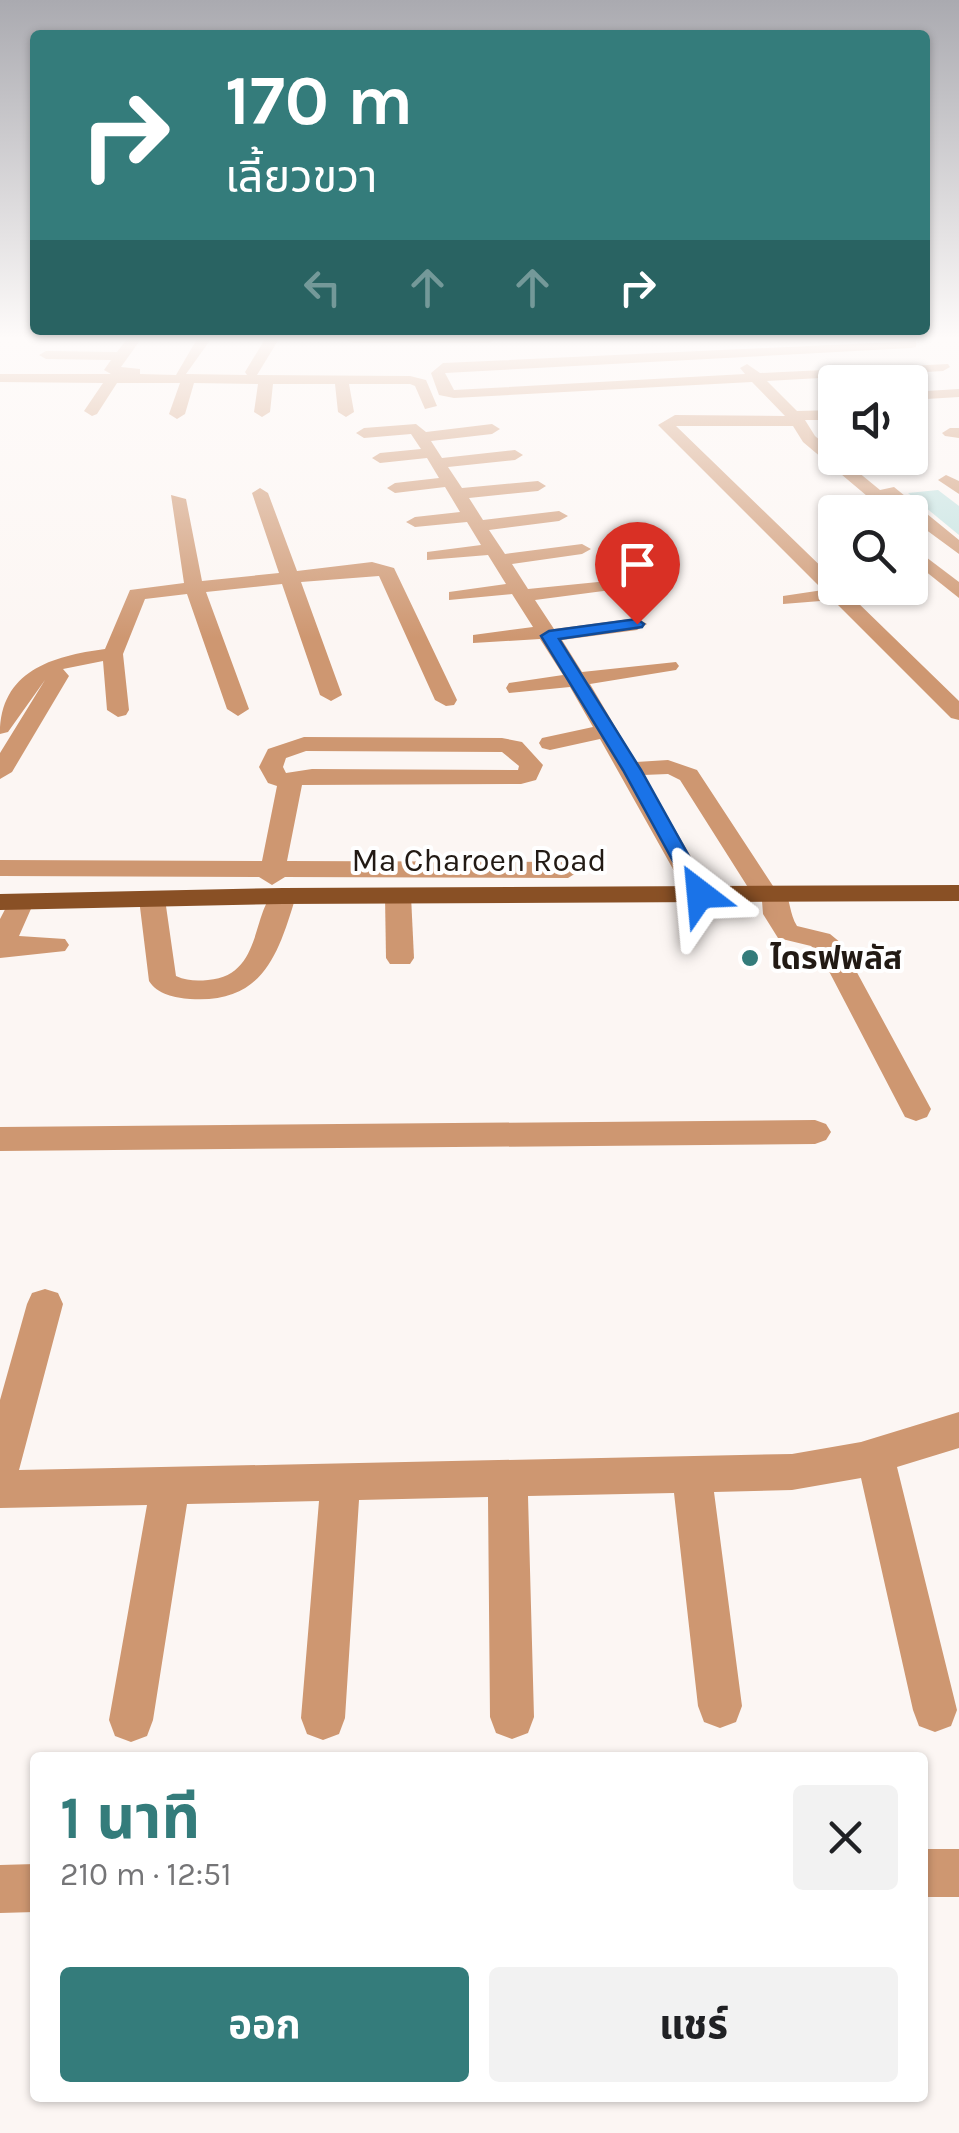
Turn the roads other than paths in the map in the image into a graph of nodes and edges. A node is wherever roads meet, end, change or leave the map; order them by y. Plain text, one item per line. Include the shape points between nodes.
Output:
1 (422, 439) edge
2 (478, 439) edge
3 (680, 439) edge
4 (808, 439) edge
5 (793, 449) dead end
6 (514, 455) dead end
7 (380, 458) dead end
8 (439, 466) junction
9 (818, 471) edge
10 (868, 475) edge
11 (538, 486) dead end
12 (394, 488) dead end
13 (260, 494) dead end
14 (875, 495) edge
15 (177, 500) dead end
16 (559, 516) dead end
17 (473, 521) junction
18 (415, 522) dead end
19 (928, 539) edge
20 (582, 549) dead end
21 (959, 549) edge
22 (495, 554) junction
23 (434, 556) dead end
24 (928, 565) edge
25 (959, 565) edge
26 (818, 571) edge
27 (291, 574) junction
28 (610, 584) dead end
29 (194, 586) junction
30 (952, 586) edge
31 (520, 592) junction
32 (456, 596) dead end
33 (818, 596) edge
34 (790, 600) dead end
35 (853, 605) edge
36 (637, 624) dead end
37 (548, 634) junction
38 (480, 640) dead end
39 (113, 654) junction
40 (668, 666) dead end
41 (52, 668) junction
42 (577, 680) junction
43 (517, 688) dead end
44 (331, 695) dead end
45 (446, 700) dead end
46 (238, 708) dead end
47 (118, 710) dead end
48 (959, 713) edge
49 (0, 727) edge
50 (608, 732) junction
51 (550, 742) dead end
52 (632, 770) junction
53 (0, 772) edge
54 (290, 782) junction
55 (0, 868) edge
56 (568, 870) dead end
57 (272, 887) junction
58 (959, 893) edge
59 (700, 894) junction
60 (769, 894) junction
61 (398, 896) junction
62 (152, 899) junction
63 (10, 902) edge
64 (55, 945) dead end
65 (0, 947) edge
66 (400, 958) dead end
67 (916, 1109) dead end
68 (814, 1132) dead end
69 (0, 1139) edge
70 (45, 1304) dead end
71 (959, 1430) edge
72 (876, 1455) junction
73 (0, 1469) edge
74 (692, 1476) junction
75 (508, 1480) junction
76 (340, 1484) junction
77 (170, 1487) junction
78 (0, 1490) edge
79 (720, 1706) dead end
80 (935, 1710) dead end
81 (323, 1718) dead end
82 (512, 1718) dead end
83 (132, 1720) dead end
84 (959, 1873) edge
85 (928, 1874) edge
86 (30, 1888) edge
87 (0, 1889) edge

1 - 8 street
2 - 8 street
3 - 26 street
4 - 14 street
5 - 9 street
6 - 8 street
7 - 8 street
8 - 11 street
8 - 12 street
8 - 17 street
10 - 21 street
13 - 27 street
15 - 29 street
16 - 17 street
17 - 18 street
17 - 22 street
19 - 25 street
20 - 22 street
22 - 23 street
22 - 31 street
24 - 30 street
27 - 29 street
27 - 44 street
27 - 45 street via 387,572
28 - 31 street
29 - 39 street via 137,594
29 - 46 street
31 - 32 street
31 - 37 street
33 - 34 street
35 - 48 street
36 - 37 street
37 - 38 street
37 - 42 street
39 - 41 street via 60,661
39 - 47 street
40 - 42 street
41 - 49 street via 33,676
41 - 53 street via 58,676
42 - 43 street
42 - 50 street
50 - 51 street
50 - 52 street
52 - 59 street
52 - 60 street via 666,766 689,775
54 - 54 street via 276,778 271,766 276,754 304,744 502,745 514,747 531,765 521,777 312,776
54 - 57 street
55 - 57 street
56 - 57 street
57 - 61 main road, Ma Charoen Road
57 - 62 main road, Ma Charoen Road
57 - 62 street via 265,955 237,984 210,991 175,989 163,981
58 - 60 main road, Ma Charoen Road
59 - 60 main road, Ma Charoen Road
59 - 61 main road, Ma Charoen Road
60 - 67 street via 788,932 832,949
61 - 66 street
62 - 63 main road, Ma Charoen Road
63 - 65 street
64 - 65 street
68 - 69 street
70 - 73 street
71 - 72 street
72 - 74 street via 792,1472
72 - 80 street
74 - 75 street
74 - 79 street
75 - 76 street
75 - 82 street
76 - 77 street
76 - 81 street
77 - 78 street
77 - 83 street
84 - 85 street
86 - 87 street

